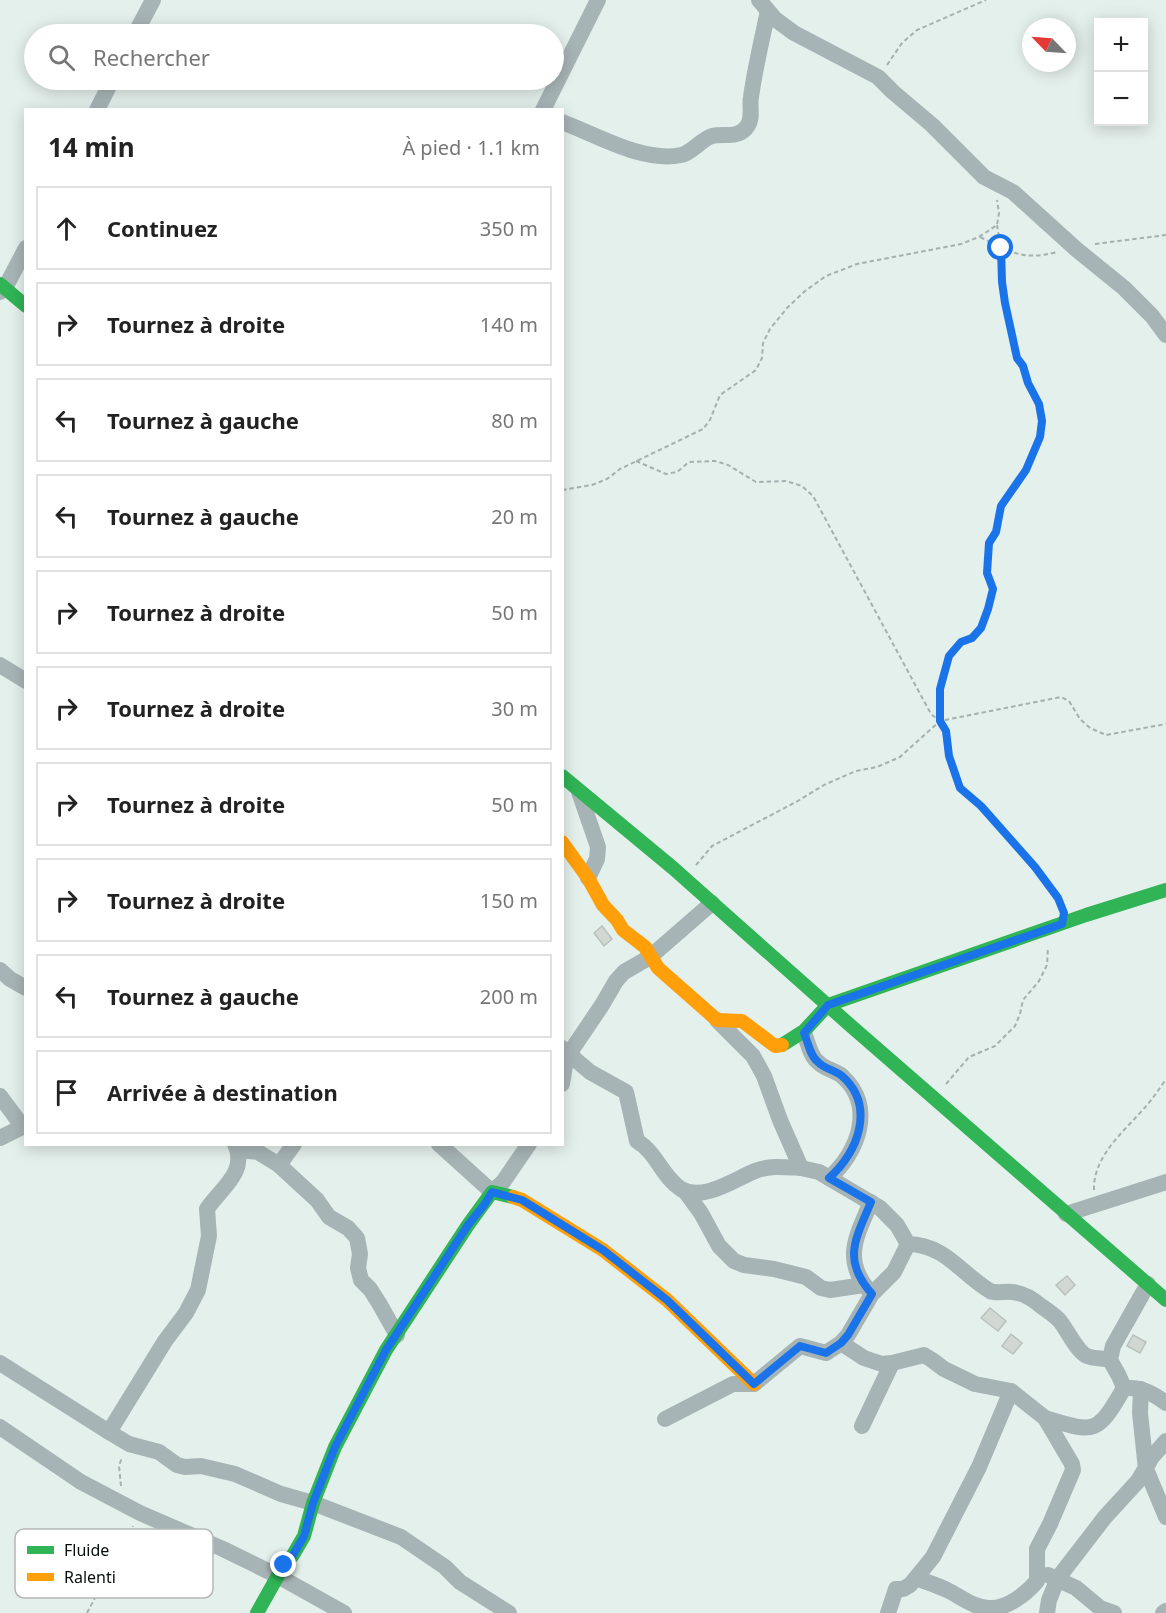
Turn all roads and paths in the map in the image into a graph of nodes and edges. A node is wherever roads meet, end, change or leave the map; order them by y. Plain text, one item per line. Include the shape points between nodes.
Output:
1 (153, 0) edge
2 (598, 0) edge
3 (986, 0) edge
4 (763, 5) edge
5 (140, 24) edge
6 (564, 68) edge
7 (878, 77) junction
8 (107, 90) edge
9 (553, 90) edge
10 (98, 108) edge
11 (544, 108) edge
12 (564, 123) edge
13 (997, 198) dead end
14 (997, 225) junction
15 (1166, 235) edge
16 (979, 237) junction
17 (1001, 248) junction
18 (1076, 249) junction
19 (24, 251) edge
20 (2, 288) edge
21 (24, 304) edge
22 (1166, 335) edge
23 (636, 461) junction
24 (564, 490) edge
25 (0, 665) edge
26 (24, 680) edge
27 (940, 721) junction
28 (1166, 724) edge
29 (564, 778) edge
30 (578, 788) junction
31 (564, 845) edge
32 (588, 878) junction
33 (684, 878) junction
34 (1166, 890) edge
35 (712, 903) junction
36 (1062, 924) junction
37 (1048, 944) dead end
38 (650, 957) junction
39 (0, 970) edge
40 (24, 987) edge
41 (828, 1005) junction
42 (717, 1020) junction
43 (804, 1033) junction
44 (566, 1052) edge
45 (564, 1072) edge
46 (1166, 1079) edge
47 (0, 1096) edge
48 (934, 1098) junction
49 (24, 1126) edge
50 (0, 1138) edge
51 (293, 1146) edge
52 (441, 1146) edge
53 (528, 1146) edge
54 (237, 1147) edge
55 (279, 1165) junction
56 (801, 1168) junction
57 (829, 1178) junction
58 (1166, 1182) edge
59 (685, 1191) junction
60 (492, 1192) junction
61 (871, 1202) junction
62 (1096, 1206) junction
63 (1066, 1214) junction
64 (908, 1244) junction
65 (1148, 1284) junction
66 (868, 1289) junction
67 (1166, 1300) edge
68 (397, 1335) junction
69 (841, 1343) junction
70 (1110, 1360) junction
71 (0, 1363) edge
72 (892, 1364) junction
73 (754, 1384) junction
74 (1124, 1388) junction
75 (1141, 1389) junction
76 (1011, 1391) junction
77 (1166, 1403) edge
78 (1045, 1418) junction
79 (665, 1419) dead end
80 (862, 1426) dead end
81 (0, 1427) edge
82 (109, 1432) junction
83 (1166, 1441) edge
84 (129, 1444) junction
85 (1146, 1469) junction
86 (122, 1492) dead end
87 (313, 1503) junction
88 (140, 1513) junction
89 (1166, 1517) edge
90 (132, 1529) edge
91 (177, 1529) edge
92 (213, 1544) edge
93 (1038, 1571) junction
94 (278, 1576) junction
95 (916, 1578) junction
96 (1058, 1578) junction
97 (95, 1598) edge
98 (87, 1613) edge
99 (257, 1613) edge
100 (344, 1613) edge
101 (509, 1613) edge
102 (888, 1613) edge
103 (1047, 1613) edge
104 (1114, 1613) edge

1 - 5 street
2 - 6 street
3 - 7 path via 917,30 902,43
4 - 7 street via 794,33
4 - 12 street via 750,99 752,116 747,127 734,135 714,135 683,155 657,156 638,153
7 - 18 street via 984,177 1013,192
8 - 10 street
9 - 11 street
13 - 14 path
14 - 16 path
14 - 17 path
15 - 18 path via 1104,241
16 - 17 path
16 - 23 path via 857,264 826,276 787,308 770,329 756,370 720,395 703,429
17 - 18 path via 1036,257
17 - 27 path via 1005,303 1017,358 1039,404 1040,437 1026,470 1001,506 996,532 989,543 987,573 993,589 991,599 981,628 949,656 940,689
18 - 22 street via 1124,288
19 - 20 street
20 - 21 street
23 - 24 path via 600,482
23 - 27 path via 666,474 677,472 689,462 715,461 756,482 786,481 802,486 813,496 931,714
25 - 26 street
27 - 28 path via 1062,697 1090,728 1106,735
27 - 33 path via 900,757 824,785 712,846
27 - 36 path via 960,788 1035,867 1058,898 1064,913
29 - 30 street
30 - 32 street via 598,847
30 - 33 street
31 - 32 street
32 - 38 street via 603,905
33 - 35 street
34 - 36 street
35 - 38 street
35 - 41 street
36 - 41 street
37 - 48 path via 1047,965 1023,1000 1015,1026 995,1047 969,1057
38 - 42 street
38 - 44 street via 616,981
39 - 40 street
41 - 43 street
41 - 48 street
42 - 43 street via 742,1021 775,1046
42 - 56 street via 753,1056
43 - 57 street via 818,1062 842,1076 858,1103 860,1131 855,1147
44 - 45 street
44 - 59 street via 590,1072 626,1092 638,1141
46 - 62 path via 1096,1169
47 - 49 street
48 - 63 street
49 - 50 street
51 - 55 street
52 - 60 street
53 - 60 street
54 - 55 street via 258,1152
54 - 82 street via 240,1160 236,1172 207,1209 209,1236 198,1290
55 - 68 street via 317,1200 329,1217 357,1238 361,1280
56 - 57 street
56 - 59 street via 774,1166 755,1170 716,1189
57 - 61 street
58 - 62 street
59 - 66 street via 712,1236 734,1261 806,1277 830,1290
60 - 68 street
60 - 73 street via 522,1200 603,1250 667,1300
61 - 64 street via 897,1225
61 - 66 street via 854,1252 854,1269
62 - 63 street
63 - 65 street
64 - 66 street via 894,1272
64 - 70 street via 920,1244 946,1256 993,1293 1024,1295 1059,1320 1086,1356
65 - 67 street
65 - 70 street via 1113,1346
66 - 69 street
68 - 87 street via 335,1447
69 - 72 street via 864,1358
69 - 73 street via 826,1353 800,1346
70 - 74 street
71 - 82 street
72 - 76 street via 924,1355 975,1384
72 - 80 street
73 - 79 street via 733,1384
74 - 75 street
74 - 78 street via 1104,1419 1092,1428
75 - 77 street
75 - 85 street
76 - 78 street
76 - 95 street via 979,1467 933,1557
78 - 93 street via 1073,1470 1037,1549
81 - 88 street via 81,1482
82 - 84 street
83 - 85 street
84 - 86 path via 118,1466
84 - 87 street via 159,1452 177,1465 236,1474
85 - 89 street
85 - 96 street
87 - 94 street via 304,1536
87 - 101 street via 401,1537
88 - 90 path
88 - 91 street
92 - 94 street
93 - 95 street via 1036,1581 1021,1596 988,1609
93 - 96 street
94 - 99 street
94 - 100 street
95 - 102 street via 903,1589 896,1589
96 - 103 street
96 - 104 street via 1100,1608
97 - 98 path

